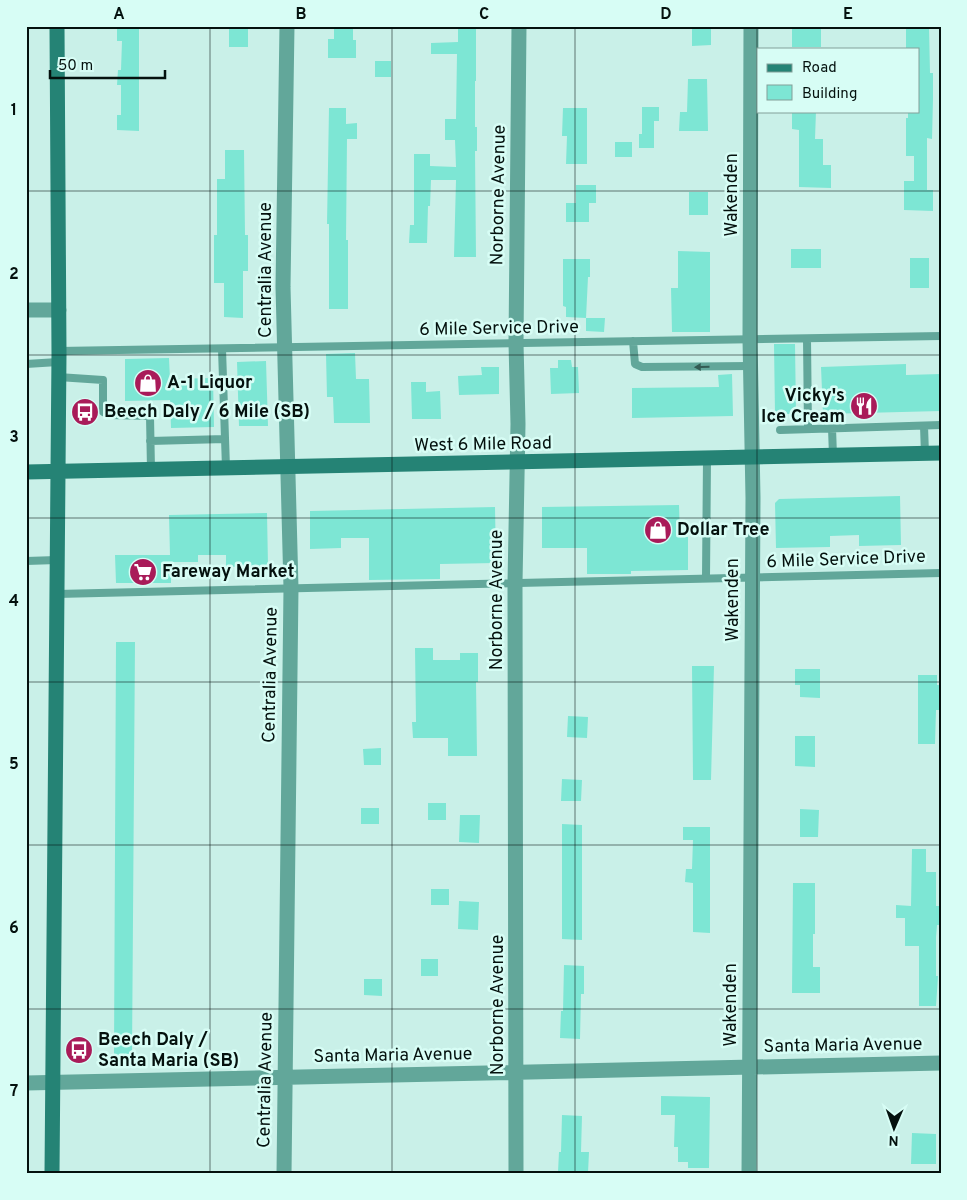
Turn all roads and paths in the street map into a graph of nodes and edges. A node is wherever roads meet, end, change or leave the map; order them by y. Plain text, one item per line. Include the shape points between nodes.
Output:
1 (57, 26) edge
2 (287, 26) edge
3 (519, 26) edge
4 (751, 26) edge
5 (26, 310) edge
6 (59, 310) junction
7 (941, 336) edge
8 (750, 339) junction
9 (807, 339) junction
10 (633, 342) junction
11 (516, 343) junction
12 (285, 348) junction
13 (222, 349) junction
14 (26, 364) edge
15 (58, 364) junction
16 (750, 366) junction
17 (941, 425) edge
18 (924, 426) junction
19 (832, 428) junction
20 (808, 429) junction
21 (780, 430) dead end
22 (225, 439) junction
23 (150, 441) junction
24 (941, 453) edge
25 (925, 454) junction
26 (833, 456) junction
27 (752, 458) junction
28 (707, 459) junction
29 (516, 463) junction
30 (288, 467) junction
31 (226, 468) junction
32 (151, 470) junction
33 (26, 472) edge
34 (58, 472) junction
35 (57, 560) junction
36 (26, 561) edge
37 (941, 573) edge
38 (706, 578) junction
39 (752, 578) junction
40 (515, 583) junction
41 (290, 588) junction
42 (57, 594) junction
43 (941, 1063) edge
44 (749, 1067) junction
45 (517, 1072) junction
46 (285, 1078) junction
47 (53, 1082) junction
48 (26, 1083) edge
49 (52, 1174) edge
50 (284, 1174) edge
51 (516, 1174) edge
52 (749, 1174) edge

1 - 6 main road
2 - 12 street, Centralia Avenue
3 - 11 street, Norborne Avenue
4 - 8 street, Wakenden
5 - 6 street
6 - 15 main road
7 - 9 lane, 6 Mile Service Drive
8 - 9 lane, 6 Mile Service Drive
8 - 10 lane, 6 Mile Service Drive
8 - 16 street, Wakenden
9 - 20 lane
10 - 11 lane, 6 Mile Service Drive
16 -> 10 lane via 642,368 635,364
11 - 12 lane, 6 Mile Service Drive
11 - 29 street, Norborne Avenue
12 - 13 lane, 6 Mile Service Drive
12 - 30 street, Centralia Avenue
13 - 15 lane, 6 Mile Service Drive
13 - 22 lane
14 - 15 lane
15 - 23 lane via 104,380 104,412 109,415 150,416
15 - 34 main road
16 - 27 street, Wakenden
17 - 18 lane
18 - 19 lane
18 - 25 lane
19 - 20 lane
19 - 26 lane
20 - 21 lane
22 - 23 lane
22 - 31 lane
23 - 32 lane
24 - 25 main road, West 6 Mile Road
25 - 26 main road, West 6 Mile Road
26 - 27 main road, West 6 Mile Road
27 - 28 main road, West 6 Mile Road
27 - 39 street, Wakenden
28 - 29 main road, West 6 Mile Road
28 - 38 lane
29 - 30 main road, West 6 Mile Road
29 - 40 street, Norborne Avenue
30 - 31 main road, West 6 Mile Road
30 - 41 street, Centralia Avenue
31 - 32 main road, West 6 Mile Road
32 - 34 main road, West 6 Mile Road
33 - 34 main road, West 6 Mile Road
34 - 35 main road
35 - 36 lane
35 - 42 main road
37 - 39 lane, 6 Mile Service Drive
38 - 39 lane, 6 Mile Service Drive
38 - 40 lane, 6 Mile Service Drive
39 - 44 street, Wakenden
40 - 41 lane
40 - 45 street, Norborne Avenue
41 - 42 lane
41 - 46 street, Centralia Avenue
42 - 47 main road
43 - 44 street, Santa Maria Avenue
44 - 45 street, Santa Maria Avenue
44 - 52 street, Wakenden
45 - 46 street, Santa Maria Avenue
45 - 51 street, Norborne Avenue
46 - 47 street, Santa Maria Avenue
46 - 50 street, Centralia Avenue
47 - 48 street, Santa Maria Avenue
47 - 49 main road

